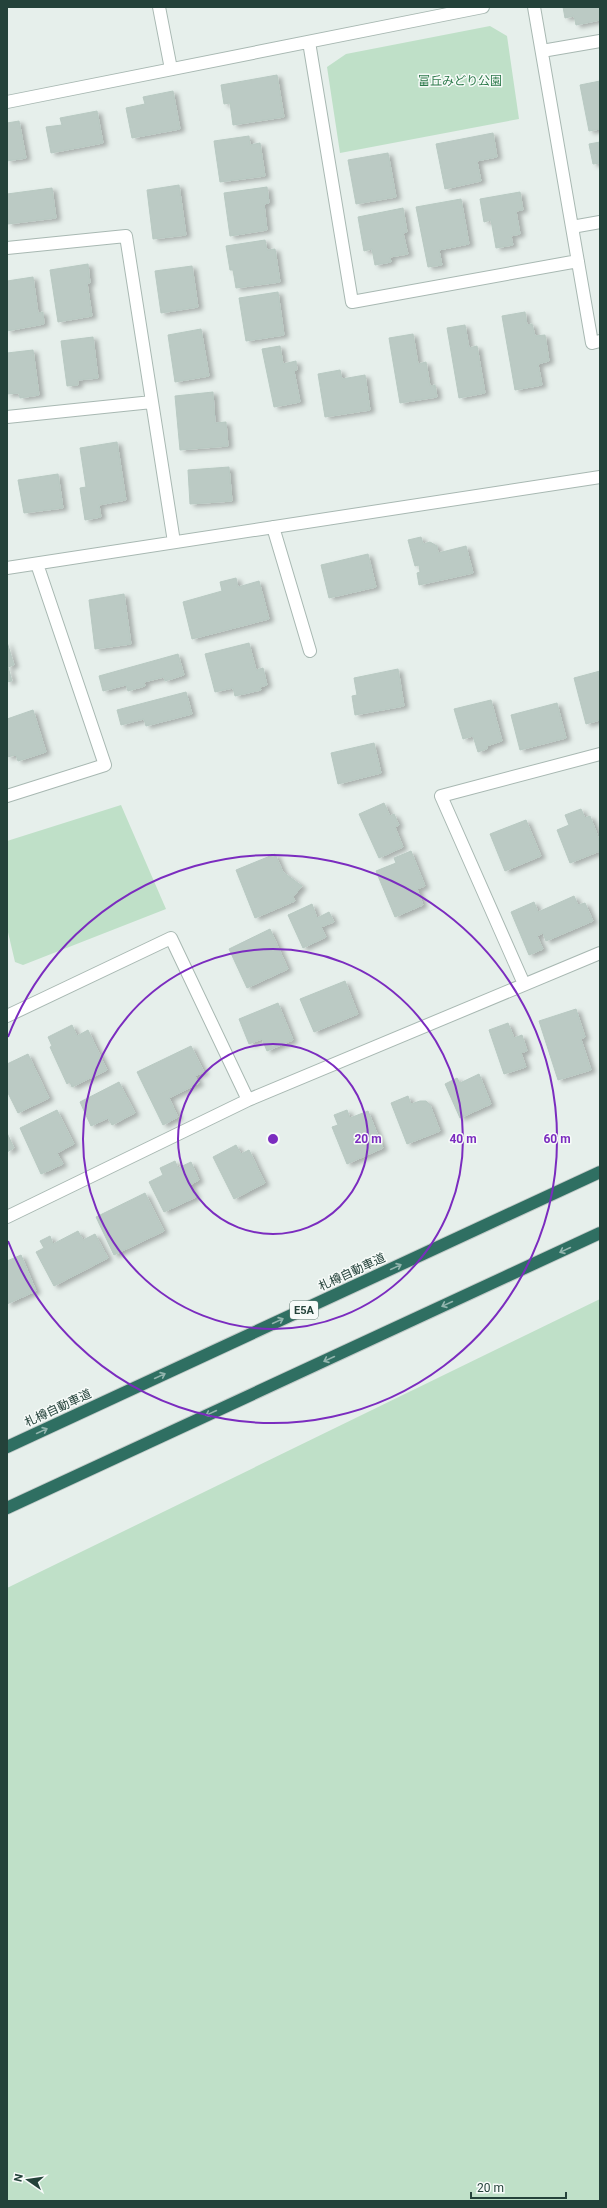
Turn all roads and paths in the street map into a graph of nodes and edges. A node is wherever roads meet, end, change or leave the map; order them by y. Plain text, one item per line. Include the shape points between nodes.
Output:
1 (159, 7) edge
2 (483, 7) edge
3 (534, 7) edge
4 (600, 41) edge
5 (309, 42) junction
6 (542, 51) junction
7 (170, 69) junction
8 (7, 102) edge
9 (600, 222) edge
10 (572, 227) junction
11 (7, 248) edge
12 (578, 261) junction
13 (600, 341) edge
14 (152, 402) junction
15 (7, 417) edge
16 (600, 477) edge
17 (273, 527) junction
18 (174, 542) junction
19 (37, 564) junction
20 (7, 568) edge
21 (310, 651) dead end
22 (600, 754) edge
23 (7, 796) edge
24 (600, 953) edge
25 (524, 984) junction
26 (8, 1012) edge
27 (248, 1100) junction
28 (600, 1172) edge
29 (7, 1217) edge
30 (600, 1233) edge
31 (7, 1447) edge
32 (7, 1508) edge

1 - 7 street
2 - 5 street
3 - 6 street
4 - 6 street
5 - 7 street
5 - 12 street via 352,302
6 - 10 street
7 - 8 street
9 - 10 street
10 - 12 street
11 - 14 street via 126,236
12 - 13 street via 592,343
14 - 15 street
14 - 18 street
16 - 17 street
17 - 18 street
17 - 21 street
18 - 19 street
19 - 20 street
19 - 23 street via 105,765
22 - 25 street via 441,796
24 - 25 street
25 - 27 street
26 - 27 street via 171,938
27 - 29 street
31 -> 28 highway, 札樽自動車道 / E5A
30 -> 32 highway

